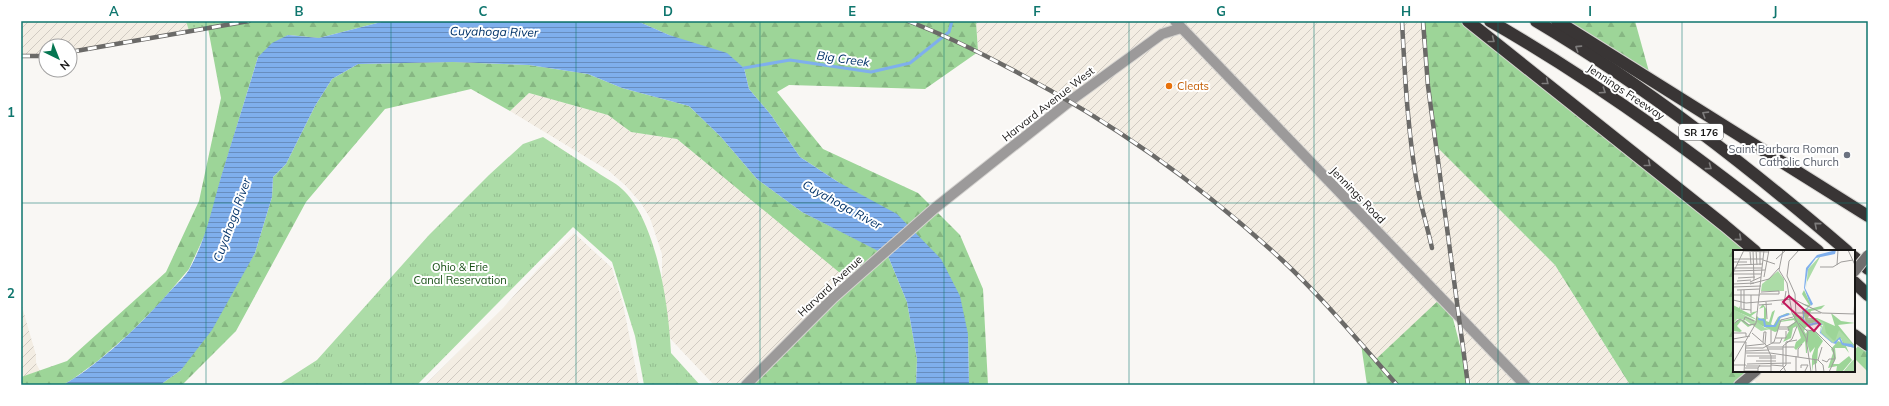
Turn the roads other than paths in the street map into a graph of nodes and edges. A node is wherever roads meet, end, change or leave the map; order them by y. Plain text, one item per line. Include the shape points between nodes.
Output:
1 (1468, 21) edge
2 (1490, 21) edge
3 (1557, 21) edge
4 (1178, 24) edge
5 (1541, 24) edge
6 (934, 208) joint
7 (1868, 216) edge
8 (1754, 250) edge
9 (1817, 250) edge
10 (1846, 250) edge
11 (1868, 255) edge
12 (1855, 258) edge
13 (1868, 269) edge
14 (1855, 271) edge
15 (1855, 283) edge
16 (1868, 295) edge
17 (1855, 336) edge
18 (1868, 345) edge
19 (1755, 372) edge
20 (746, 385) edge
21 (1525, 385) edge
22 (1739, 385) edge

1 -> 8 highway
2 -> 9 highway, Jennings Freeway / SR 176 via 1601,90 1684,148
7 -> 3 highway
4 - 6 street, Harvard Avenue West via 1070,101
4 - 21 street, Jennings Road
10 -> 5 highway, Jennings Freeway / SR 176 via 1719,145 1620,75
6 - 20 street, Harvard Avenue via 833,298
11 - 14 main road, bridge
12 - 13 highway
15 - 16 highway
17 - 18 highway
19 - 22 main road

